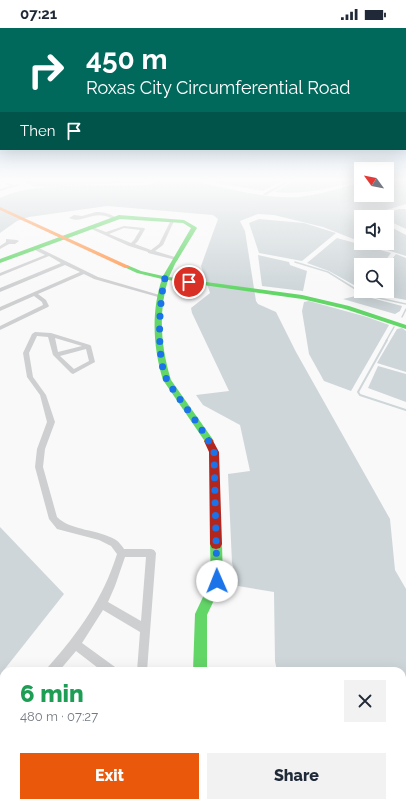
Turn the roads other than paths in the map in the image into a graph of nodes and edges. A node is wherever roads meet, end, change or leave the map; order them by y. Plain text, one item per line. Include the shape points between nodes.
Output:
1 (20, 217) edge
2 (117, 217) edge
3 (137, 217) edge
4 (114, 218) joint
5 (172, 221) junction
6 (89, 227) junction
7 (105, 234) junction
8 (62, 237) junction
9 (8, 243) dead end
10 (131, 245) junction
11 (0, 248) edge
12 (35, 248) junction
13 (150, 252) junction
14 (48, 255) junction
15 (176, 259) junction
16 (0, 261) edge
17 (65, 263) junction
18 (82, 273) junction
19 (0, 275) edge
20 (165, 278) junction
21 (0, 290) edge
22 (35, 294) junction
23 (160, 296) junction
24 (0, 309) edge
25 (406, 327) edge
26 (0, 328) edge
27 (51, 335) junction
28 (88, 346) junction
29 (56, 355) junction
30 (122, 553) junction
31 (102, 604) junction
32 (145, 629) junction
33 (76, 645) junction
34 (56, 667) edge
35 (106, 667) edge
36 (142, 667) edge
37 (200, 667) edge

1 - 8 street
2 - 4 street
3 - 5 street
4 - 6 street
5 - 13 street via 161,245
5 - 15 street via 188,223 194,228
6 - 7 street
6 - 8 street
7 - 10 street
7 - 10 street via 124,227 143,229 136,242
8 - 12 street
8 - 20 street via 139,272
9 - 11 street
10 - 13 street
12 - 14 street
12 - 16 street
13 - 15 street
14 - 17 street
14 - 19 street
15 - 20 street
17 - 18 street
17 - 21 street
18 - 22 street
18 - 23 street
20 - 23 street
20 - 25 street via 267,292 347,307
22 - 24 street
22 - 26 street via 46,306
23 - 37 street via 160,348 167,379 207,437 214,452 217,581 201,614
27 - 28 street
27 - 29 street
27 - 30 street via 35,334 26,353 30,377 43,395 51,422 41,449 39,467 53,519 60,526 114,543
28 - 29 street
28 - 29 street via 92,362 73,372
30 - 31 street
30 - 32 street via 151,553
31 - 32 street
31 - 33 street
32 - 36 street
33 - 34 street
33 - 35 street

